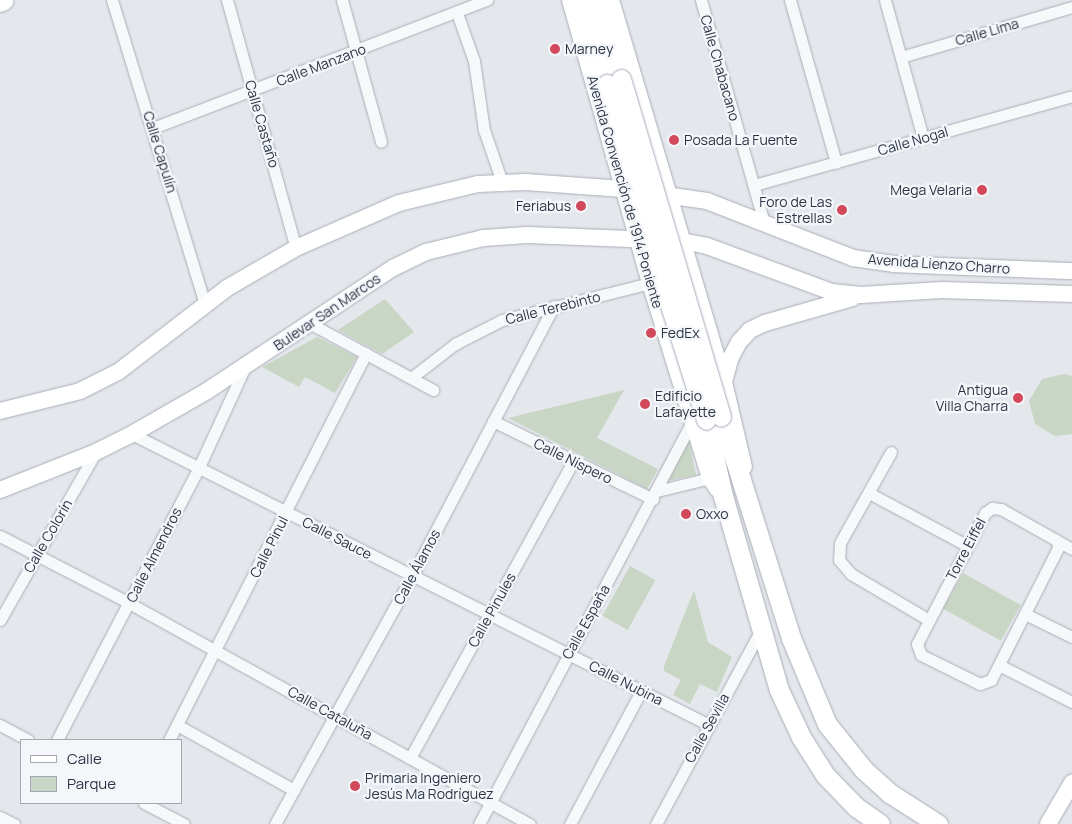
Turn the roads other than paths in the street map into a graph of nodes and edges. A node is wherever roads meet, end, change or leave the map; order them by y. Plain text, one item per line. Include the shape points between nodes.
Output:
1 (4, 0) edge
2 (112, 0) edge
3 (227, 0) edge
4 (342, 0) edge
5 (487, 0) edge
6 (570, 0) edge
7 (584, 0) edge
8 (598, 0) edge
9 (611, 0) edge
10 (701, 0) edge
11 (790, 0) edge
12 (885, 0) edge
13 (0, 2) edge
14 (1072, 7) edge
15 (457, 13) junction
16 (357, 50) junction
17 (901, 56) junction
18 (614, 82) junction
19 (253, 91) junction
20 (1072, 96) edge
21 (153, 128) junction
22 (923, 138) junction
23 (381, 142) dead end
24 (657, 154) junction
25 (836, 163) junction
26 (615, 164) junction
27 (502, 182) junction
28 (754, 186) junction
29 (623, 189) junction
30 (668, 194) junction
31 (764, 222) junction
32 (636, 239) junction
33 (682, 241) junction
34 (296, 248) junction
35 (1072, 271) edge
36 (650, 283) junction
37 (1072, 294) edge
38 (861, 296) junction
39 (698, 300) junction
40 (205, 306) junction
41 (554, 306) junction
42 (660, 313) junction
43 (311, 324) junction
44 (366, 353) junction
45 (246, 366) junction
46 (411, 378) junction
47 (724, 382) junction
48 (433, 390) dead end
49 (0, 411) edge
50 (707, 418) junction
51 (493, 421) junction
52 (132, 434) junction
53 (96, 452) junction
54 (891, 452) dead end
55 (573, 461) junction
56 (199, 467) junction
57 (710, 478) junction
58 (743, 482) junction
59 (0, 490) edge
60 (868, 493) junction
61 (655, 495) junction
62 (723, 496) junction
63 (286, 513) junction
64 (0, 536) edge
65 (1057, 541) junction
66 (968, 546) junction
67 (1072, 549) edge
68 (37, 555) junction
69 (412, 576) junction
70 (129, 603) junction
71 (490, 614) junction
72 (1025, 614) junction
73 (0, 620) edge
74 (929, 620) junction
75 (760, 632) junction
76 (1072, 637) edge
77 (216, 650) junction
78 (568, 652) junction
79 (999, 665) junction
80 (641, 691) junction
81 (1072, 702) edge
82 (334, 716) junction
83 (0, 725) edge
84 (177, 725) junction
85 (709, 725) junction
86 (26, 739) edge
87 (58, 739) edge
88 (170, 739) edge
89 (410, 758) junction
90 (1072, 783) edge
91 (294, 790) junction
92 (491, 803) junction
93 (146, 804) edge
94 (0, 817) edge
95 (14, 824) edge
96 (184, 824) edge
97 (275, 824) edge
98 (479, 824) edge
99 (530, 824) edge
100 (570, 824) edge
101 (656, 824) edge
102 (880, 824) edge
103 (938, 824) edge
104 (1048, 824) edge

1 - 13 main road
2 - 21 street, Calle Capulín
3 - 19 street, Calle Castaño
4 - 16 street
5 - 15 street, Calle Manzano
6 - 26 street, Avenida Convención de 1914 Poniente
7 - 18 main road, Avenida Convención de 1914 Poniente
8 - 18 main road, Avenida Convención de 1914 Poniente
9 - 24 street, Avenida Convención de 1914 Poniente
10 - 28 street, Calle Chabacano
11 - 25 street
12 - 17 street
14 - 17 street, Calle Lima
15 - 16 street, Calle Manzano
15 - 27 street via 474,61 484,130
16 - 19 street, Calle Manzano
16 - 23 street
17 - 22 street
18 - 50 main road, Avenida Convención de 1914 Poniente, bridge
19 - 21 street, Calle Manzano
19 - 34 street, Calle Castaño
20 - 22 street, Calle Nogal
21 - 40 street, Calle Capulín
22 - 25 street, Calle Nogal
24 - 26 street via 640,170 625,170
24 - 30 street, Avenida Convención de 1914 Poniente
25 - 28 street, Calle Nogal
26 - 29 street, Avenida Convención de 1914 Poniente
27 - 29 street
27 - 34 street via 426,195
28 - 31 street, Calle Chabacano
29 - 30 street
29 - 32 street, Avenida Convención de 1914 Poniente
30 - 31 street, Avenida Lienzo Charro via 707,201
30 - 33 street, Avenida Convención de 1914 Poniente
31 - 35 street, Avenida Lienzo Charro via 853,258 894,264
32 - 33 street, Bulevar San Marcos
32 - 36 street, Avenida Convención de 1914 Poniente
32 - 43 street, Bulevar San Marcos via 527,235 452,244 393,268
33 - 38 street, Avenida Lienzo Charro via 707,246 832,292
33 - 39 street, Avenida Convención de 1914 Poniente
34 - 40 street via 227,288
36 - 41 street, Calle Terebinto
36 - 42 street, Avenida Convención de 1914 Poniente
37 - 38 street, Avenida Lienzo Charro via 942,290
38 - 47 street via 750,330 730,359
39 - 42 street via 690,296 674,296
39 - 47 street, Avenida Convención de 1914 Poniente
40 - 49 street via 118,372 80,391
41 - 46 street, Calle Terebinto via 502,320 455,344
41 - 51 street, Calle Álamos
42 - 50 street, Avenida Convención de 1914 Poniente
43 - 44 street
43 - 45 street, Bulevar San Marcos
44 - 46 street
44 - 63 street, Calle Pinul
45 - 52 street, Bulevar San Marcos
45 - 56 street, Calle Almendros
46 - 48 street
47 - 58 street, Avenida Convención de 1914 Poniente via 743,457
50 - 57 street, Avenida Convención de 1914 Poniente
50 - 58 main road, Avenida Convención de 1914 Poniente
50 - 61 street, Calle España
50 - 62 main road, Avenida Convención de 1914 Poniente
51 - 55 street, Calle Níspero
51 - 69 street, Calle Álamos
52 - 53 street, Bulevar San Marcos
52 - 56 street, Calle Sauce
53 - 59 street, Bulevar San Marcos
53 - 68 street, Calle Colorín
54 - 60 street
55 - 61 street, Calle Níspero
55 - 71 street, Calle Pinules
56 - 63 street, Calle Sauce
56 - 70 street, Calle Almendros
57 - 61 street
57 - 62 street, Avenida Convención de 1914 Poniente
58 - 103 main road, Avenida Convención de 1914 Poniente via 791,638 828,724 864,770 891,794
60 - 66 street
60 - 74 street via 840,543 839,560 851,574
61 - 78 street, Calle España
62 - 75 main road, Avenida Convención de 1914 Poniente
63 - 69 street, Calle Sauce
63 - 77 street, Calle Pinul
64 - 68 street
65 - 66 street, Torre Eiffel via 1001,509 992,508 985,513
65 - 67 street, Torre Eiffel
65 - 72 street, Torre Eiffel via 1058,548
66 - 74 street, Torre Eiffel
68 - 70 street
68 - 73 street, Calle Colorín
69 - 71 street, Calle Sauce
69 - 82 street, Calle Álamos
70 - 77 street, Calle Cataluña
70 - 87 street, Calle Almendros
71 - 78 street, Calle Nubina
71 - 89 street, Calle Pinules
72 - 76 street
72 - 79 street, Torre Eiffel
74 - 79 street, Torre Eiffel via 917,644 921,656 980,684 991,680
75 - 85 street, Calle Sevilla
75 - 102 main road, Avenida Convención de 1914 Poniente via 778,690 801,738 825,775 856,807
77 - 82 street, Calle Cataluña
77 - 84 street, Calle Pinul
78 - 80 street, Calle Nubina
78 - 92 street, Calle España
79 - 81 street
80 - 85 street, Calle Nubina
80 - 100 street
82 - 89 street, Calle Cataluña
82 - 91 street, Calle Álamos
83 - 86 street
84 - 88 street, Calle Pinul
84 - 91 street
85 - 101 street, Calle Sevilla
89 - 92 street, Calle Cataluña
90 - 104 street
91 - 97 street, Calle Álamos
92 - 98 street, Calle España
92 - 99 street, Calle Cataluña
93 - 96 street
94 - 95 street

